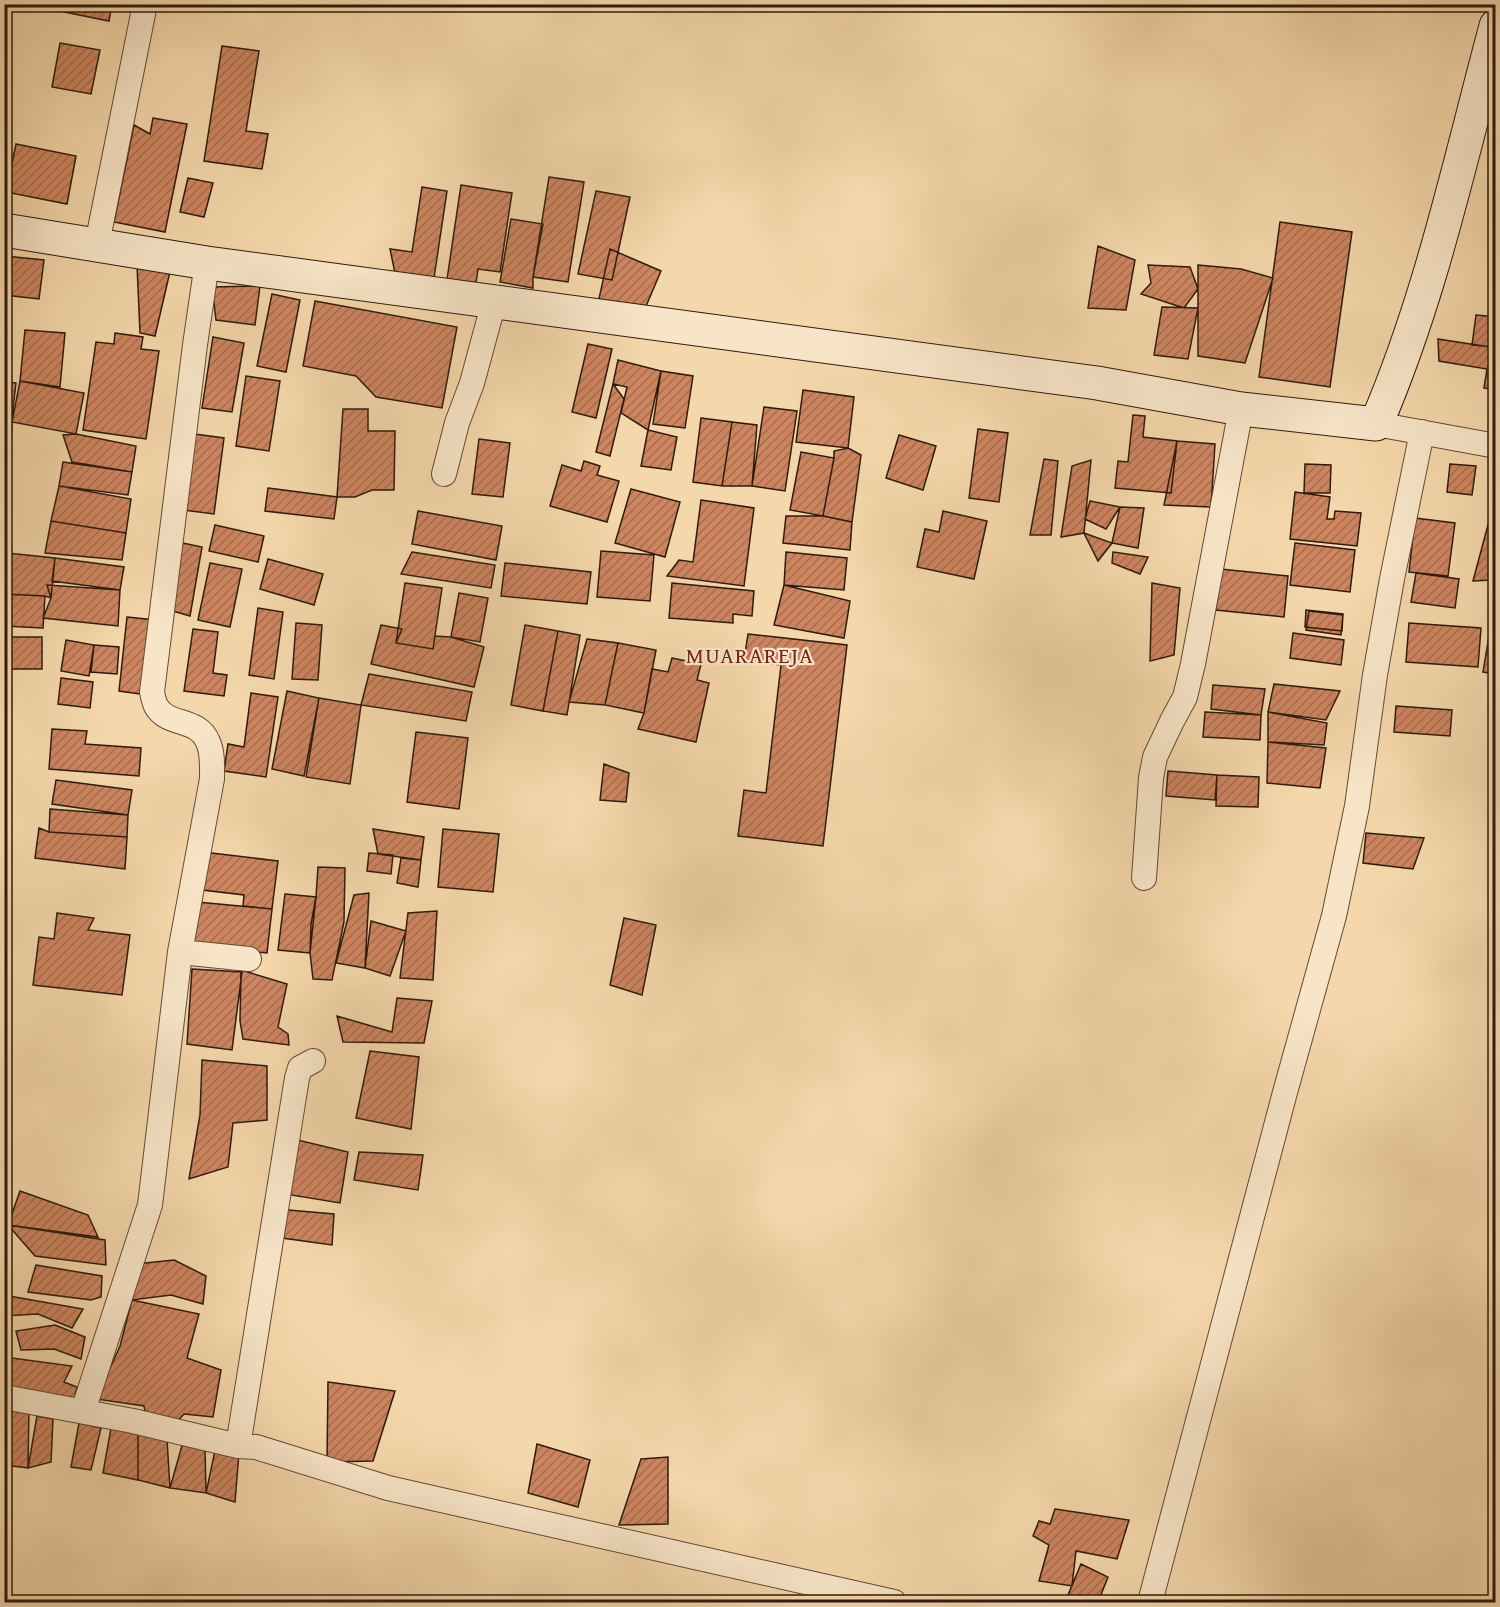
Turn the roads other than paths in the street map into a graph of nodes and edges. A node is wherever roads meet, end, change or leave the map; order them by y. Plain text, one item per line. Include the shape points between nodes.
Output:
1 (145, 4) edge
2 (1496, 26) edge
3 (4, 230) edge
4 (97, 244) junction
5 (207, 262) junction
6 (494, 302) junction
7 (1240, 409) junction
8 (1376, 424) junction
9 (1422, 432) junction
10 (1496, 446) edge
11 (444, 474) dead end
12 (1144, 878) dead end
13 (180, 952) junction
14 (249, 959) dead end
15 (313, 1061) dead end
16 (4, 1397) edge
17 (83, 1411) junction
18 (238, 1446) junction
19 (894, 1602) edge
20 (1150, 1602) edge

1 - 4 street
2 - 8 street via 1440,239 1411,335
3 - 4 street
4 - 5 street
5 - 6 street
5 - 13 street via 152,692 164,716 202,730 212,754 212,779
6 - 7 street via 1097,383
6 - 11 street
7 - 8 street
7 - 12 street via 1185,697 1155,757
8 - 9 street
9 - 10 street
9 - 20 street via 1392,579 1357,806 1334,916
13 - 14 street
13 - 17 street via 150,1205
15 - 18 street via 300,1068 297,1078
16 - 17 street
17 - 18 street
18 - 19 street via 256,1447 388,1488

